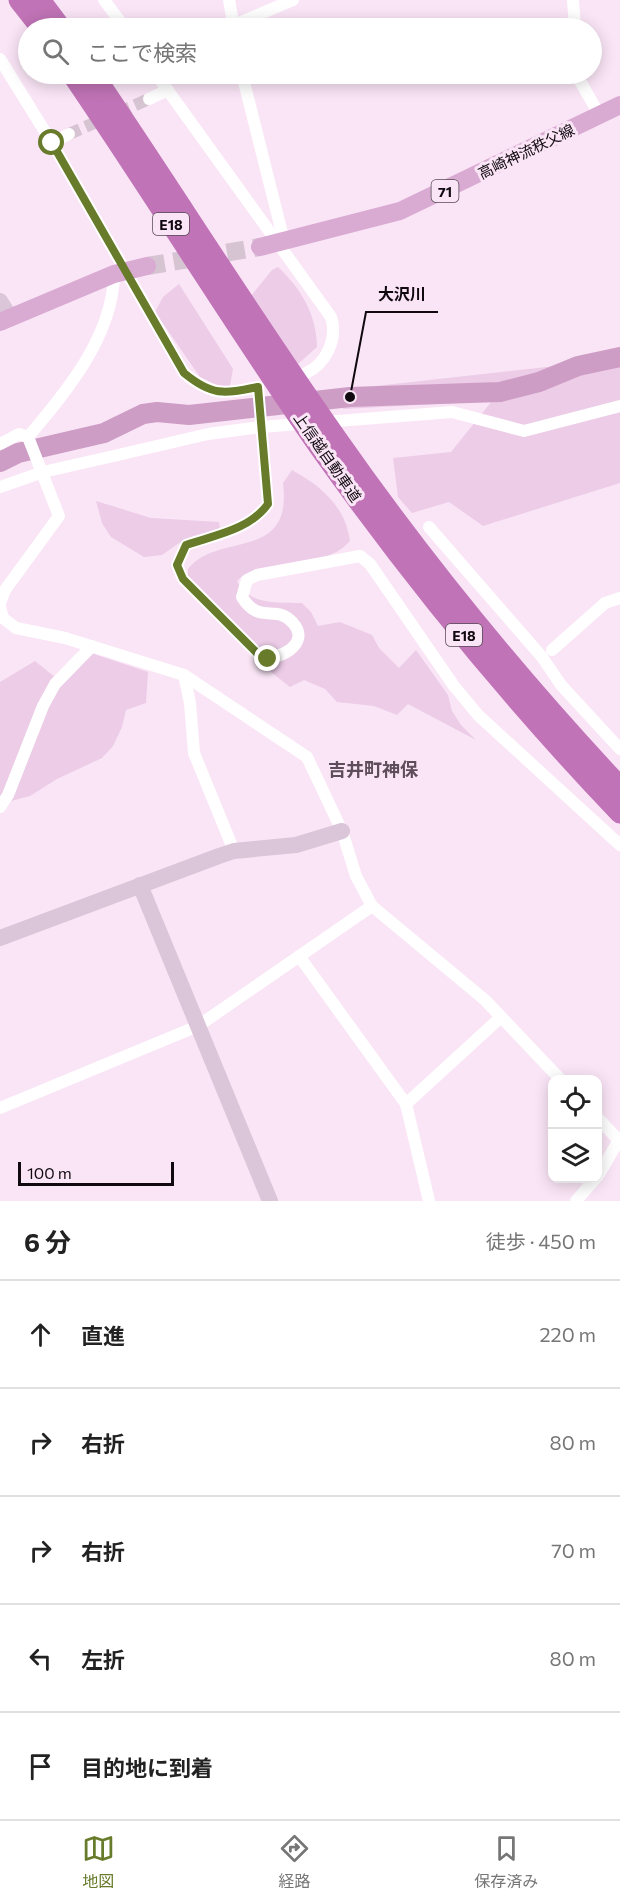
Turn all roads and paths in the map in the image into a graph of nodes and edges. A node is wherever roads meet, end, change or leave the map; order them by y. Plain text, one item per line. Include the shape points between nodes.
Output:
1 (19, 0) edge
2 (40, 0) edge
3 (104, 0) edge
4 (229, 0) edge
5 (293, 0) edge
6 (573, 0) edge
7 (33, 18) edge
8 (54, 18) edge
9 (118, 18) edge
10 (232, 18) edge
11 (254, 18) edge
12 (574, 18) edge
13 (0, 59) edge
14 (79, 84) edge
15 (99, 84) edge
16 (164, 84) edge
17 (244, 84) edge
18 (582, 84) edge
19 (168, 90) junction
20 (149, 99) tunnel mouth
21 (620, 105) edge
22 (600, 116) junction
23 (69, 134) tunnel mouth
24 (52, 143) junction
25 (273, 244) junction
26 (147, 266) tunnel mouth
27 (119, 272) junction
28 (0, 301) edge
29 (5, 319) edge
30 (278, 369) junction
31 (306, 373) dead end
32 (620, 406) edge
33 (261, 427) junction
34 (28, 437) junction
35 (328, 443) junction
36 (0, 444) edge
37 (43, 472) junction
38 (0, 487) edge
39 (429, 527) dead end
40 (620, 598) edge
41 (0, 605) edge
42 (92, 646) junction
43 (552, 650) dead end
44 (184, 675) junction
45 (620, 749) edge
46 (620, 787) edge
47 (0, 807) edge
48 (620, 813) edge
49 (342, 831) junction
50 (620, 845) edge
51 (234, 851) junction
52 (140, 885) junction
53 (372, 906) junction
54 (0, 938) edge
55 (299, 956) junction
56 (501, 1017) junction
57 (198, 1026) junction
58 (556, 1075) edge
59 (406, 1104) junction
60 (0, 1108) edge
61 (602, 1123) edge
62 (620, 1140) edge
63 (602, 1169) edge
64 (592, 1183) edge
65 (270, 1201) edge
66 (429, 1201) edge
67 (576, 1201) edge

1 - 7 highway
2 - 8 highway
3 - 9 street
4 - 10 street
5 - 11 street
6 - 12 street
13 - 24 street
14 - 30 highway, 上信越自動車道 / E18
15 - 30 highway, 上信越自動車道 / E18
16 - 19 street
17 - 25 street
18 - 22 street
19 - 20 street
19 - 25 street
21 - 22 main road, 高崎神流秩父線 / 71
22 - 25 main road, 高崎神流秩父線 / 71 via 400,211
23 - 24 street
24 - 27 street
25 - 31 street via 334,326 327,353
26 - 27 main road
27 - 29 main road
27 - 33 street via 184,373 200,386 220,394 258,387
27 - 34 street via 95,344
28 - 29 street
30 - 35 highway, 上信越自動車道 / E18
32 - 33 street via 524,431 452,412
33 - 37 street via 208,434
33 - 50 street via 268,504 248,524 186,545 177,565 183,579 259,655 268,659 296,646 299,636 294,623 282,614 255,613 249,608 242,597 247,580 360,556 370,564 478,716
34 - 36 street via 19,434
34 - 37 street
35 - 46 highway, 上信越自動車道 / E18 via 480,628
35 - 48 highway, 上信越自動車道 / E18 via 425,587 502,682
37 - 38 street
37 - 41 street via 58,510 57,520 5,590
39 - 45 street
40 - 43 street via 605,603
41 - 42 street via 3,618 16,628
42 - 44 street
42 - 47 street via 55,684 42,706
44 - 49 street via 307,757
44 - 51 street via 194,753
49 - 51 street via 296,845
49 - 53 street via 356,876
51 - 52 street
52 - 54 street
52 - 57 street
53 - 55 street
53 - 56 street
55 - 57 street
55 - 59 street
56 - 58 street
56 - 59 street
57 - 60 street
57 - 65 street
59 - 66 street
61 - 62 street
62 - 63 street
64 - 67 street

